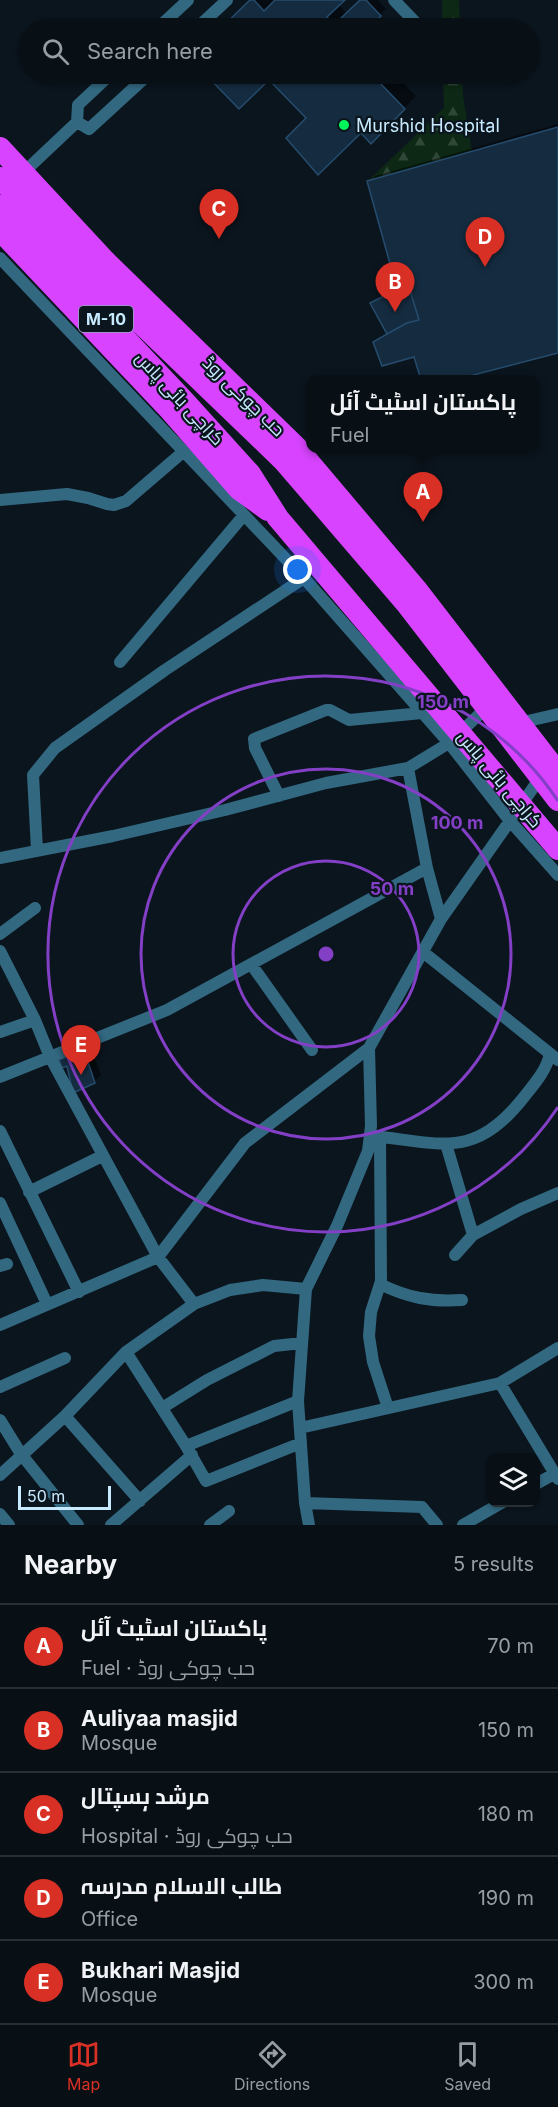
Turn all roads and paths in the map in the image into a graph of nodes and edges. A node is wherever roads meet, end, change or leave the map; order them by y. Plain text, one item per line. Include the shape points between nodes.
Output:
1 (188, 0) edge
2 (227, 0) edge
3 (394, 0) edge
4 (169, 18) edge
5 (208, 18) edge
6 (411, 18) edge
7 (100, 84) edge
8 (138, 84) edge
9 (77, 122) junction
10 (0, 148) edge
11 (23, 173) junction
12 (0, 178) edge
13 (0, 206) edge
14 (0, 230) edge
15 (0, 258) edge
16 (197, 441) junction
17 (0, 500) edge
18 (244, 515) junction
19 (304, 578) junction
20 (120, 662) dead end
21 (486, 708) junction
22 (422, 712) junction
23 (558, 714) edge
24 (519, 723) junction
25 (455, 738) junction
26 (408, 768) junction
27 (549, 776) edge
28 (279, 796) junction
29 (558, 800) edge
30 (516, 813) junction
31 (558, 849) edge
32 (37, 850) junction
33 (0, 858) edge
34 (427, 868) junction
35 (558, 875) edge
36 (36, 908) dead end
37 (441, 919) junction
38 (0, 934) edge
39 (0, 951) edge
40 (423, 952) junction
41 (251, 964) junction
42 (35, 1020) junction
43 (0, 1032) edge
44 (369, 1048) junction
45 (312, 1050) dead end
46 (50, 1057) junction
47 (554, 1057) edge
48 (0, 1077) edge
49 (0, 1131) edge
50 (375, 1136) junction
51 (447, 1144) junction
52 (102, 1156) junction
53 (29, 1192) junction
54 (558, 1193) edge
55 (0, 1203) edge
56 (473, 1235) junction
57 (455, 1255) dead end
58 (158, 1257) junction
59 (380, 1284) junction
60 (306, 1289) junction
61 (79, 1292) junction
62 (462, 1300) dead end
63 (47, 1304) junction
64 (194, 1304) junction
65 (0, 1325) edge
66 (302, 1343) junction
67 (558, 1348) edge
68 (126, 1352) junction
69 (65, 1358) dead end
70 (500, 1383) junction
71 (0, 1387) edge
72 (298, 1401) junction
73 (162, 1408) junction
74 (388, 1408) junction
75 (65, 1416) junction
76 (0, 1420) edge
77 (300, 1428) junction
78 (301, 1443) junction
79 (189, 1450) junction
80 (21, 1454) junction
81 (0, 1475) edge
82 (556, 1476) edge
83 (540, 1482) edge
84 (140, 1501) junction
85 (305, 1503) junction
86 (496, 1507) edge
87 (230, 1511) dead end
88 (0, 1514) edge
89 (9, 1525) edge
90 (78, 1525) edge
91 (111, 1525) edge
92 (210, 1525) edge
93 (309, 1525) edge
94 (437, 1525) edge
95 (463, 1525) edge

1 - 4 street
2 - 5 street
3 - 6 street
7 - 9 street via 78,105
8 - 9 street via 89,129
9 - 11 street
10 - 11 highway, حب چوکی روڈ
11 - 24 highway, حب چوکی روڈ via 105,261 297,448 416,589
12 - 21 highway via 91,275 284,461 406,603
13 - 16 highway, کراچی بائی پاس / M-10
14 - 16 highway, کراچی بائی پاس / M-10
15 - 16 street
16 - 17 street via 126,501 114,505 67,494
16 - 18 street
16 - 25 highway, کراچی بائی پاس / M-10 via 250,474 278,518
18 - 19 street
18 - 20 street
19 - 22 street
19 - 32 street via 55,748 33,775
21 - 25 street
21 - 27 highway
22 - 25 street
22 - 28 street via 349,720 326,710 254,740
23 - 24 street
24 - 27 highway, حب چوکی روڈ
25 - 26 street
25 - 30 highway, کراچی بائی پاس / M-10
26 - 28 street
26 - 34 street
27 - 29 highway
27 - 30 street
28 - 32 street
30 - 31 highway, کراچی بائی پاس / M-10
30 - 35 street
30 - 37 street
32 - 33 street
34 - 37 street
34 - 41 street
36 - 38 street
37 - 40 street
39 - 42 street
40 - 44 street
40 - 47 street
41 - 45 street
41 - 46 street via 167,1010
42 - 43 street
42 - 46 street
44 - 50 street
44 - 58 street via 245,1143
46 - 48 street
46 - 52 street
47 - 51 street via 501,1124 482,1136
49 - 53 street
50 - 51 street
50 - 59 street
50 - 60 street
51 - 56 street
52 - 53 street
52 - 58 street
53 - 61 street
54 - 56 street
55 - 63 street
56 - 57 street
58 - 61 street
58 - 64 street
59 - 62 street via 401,1295 438,1302
59 - 74 street via 371,1312 369,1336
60 - 64 street via 263,1285 230,1290
60 - 66 street
61 - 63 street
63 - 65 street
64 - 68 street
66 - 72 street
66 - 73 street via 274,1346
67 - 70 street
68 - 73 street
68 - 75 street
69 - 71 street
70 - 74 street
70 - 82 street
72 - 77 street
72 - 79 street
73 - 79 street
74 - 77 street
75 - 80 street
75 - 84 street
76 - 80 street
77 - 78 street
78 - 79 street via 206,1481
78 - 85 street
79 - 84 street
80 - 81 street
80 - 90 street
82 - 83 street
84 - 91 street
85 - 93 street
85 - 94 street via 422,1507
86 - 95 street
87 - 92 street
88 - 89 street

